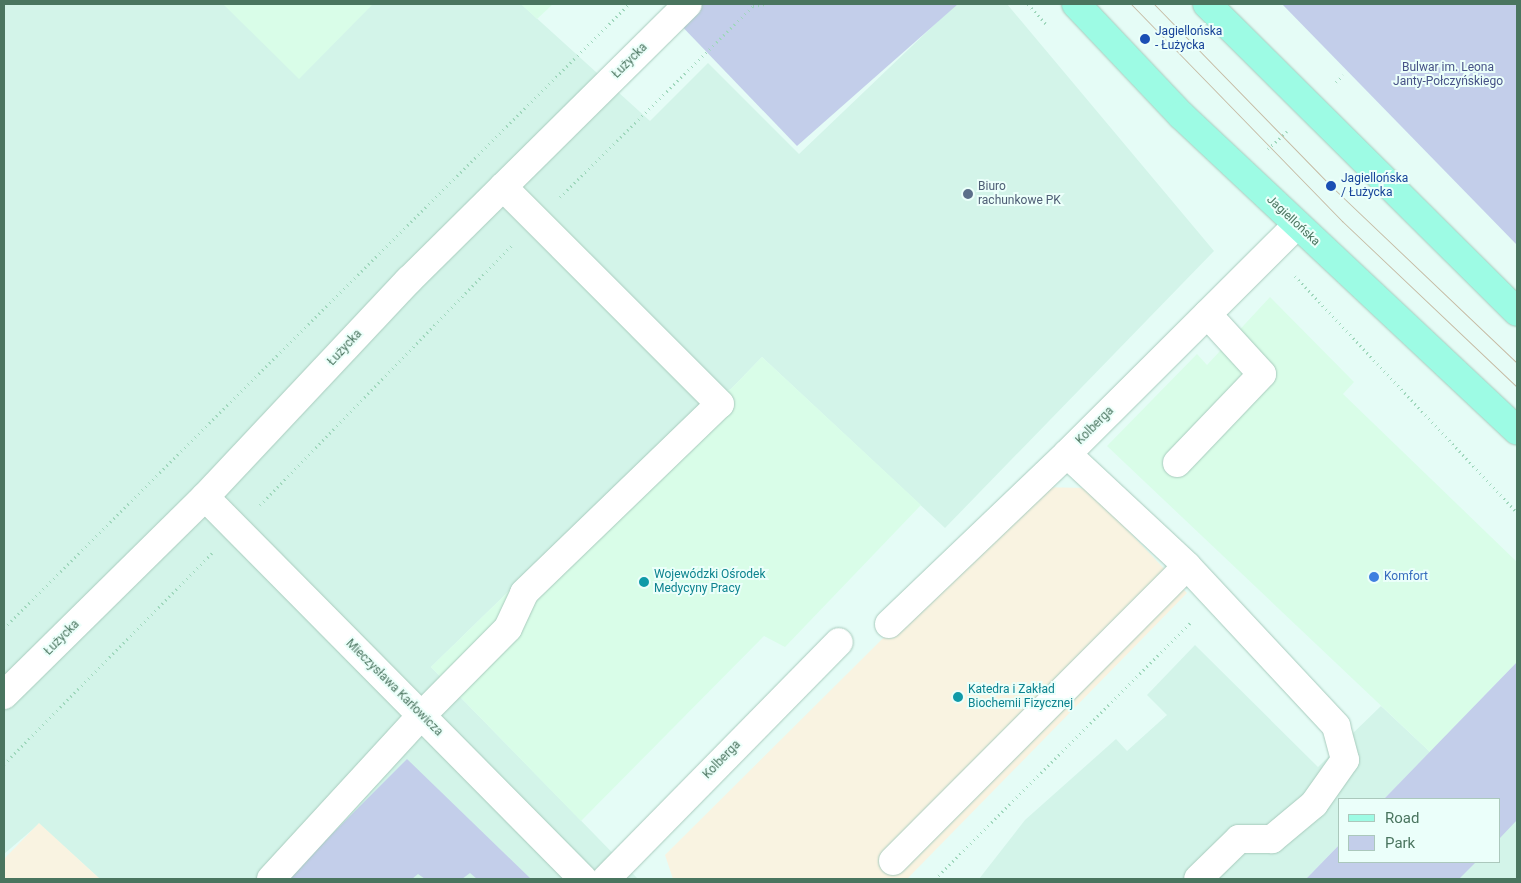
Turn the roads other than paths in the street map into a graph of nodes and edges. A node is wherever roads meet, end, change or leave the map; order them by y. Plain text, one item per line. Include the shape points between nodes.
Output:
1 (688, 4) edge
2 (1076, 4) edge
3 (1207, 4) edge
4 (503, 187) junction
5 (1297, 225) junction
6 (1517, 312) edge
7 (1207, 314) junction
8 (1517, 430) edge
9 (1067, 454) junction
10 (1177, 462) dead end
11 (205, 497) junction
12 (1187, 566) junction
13 (889, 624) dead end
14 (839, 642) dead end
15 (4, 695) edge
16 (422, 715) junction
17 (893, 860) dead end
18 (271, 879) edge
19 (584, 879) edge
20 (606, 879) edge
21 (1198, 879) edge

1 - 4 street, Łużycka
2 - 5 main road, Jagiellońska via 1122,55
3 - 6 main road
4 - 11 street, Łużycka via 409,280
4 - 16 street via 720,404 524,593 508,628
5 - 7 street, Kolberga
5 - 8 main road, Jagiellońska
7 - 9 street, Kolberga
7 - 10 street via 1262,374
9 - 12 street
9 - 13 street, Kolberga
11 - 15 street, Łużycka
11 - 16 street, Mieczysława Karłowicza
12 - 17 street
12 - 21 street via 1336,726 1345,760 1314,804 1272,839 1239,839
14 - 20 street, Kolberga
16 - 18 street
16 - 19 street, Mieczysława Karłowicza

